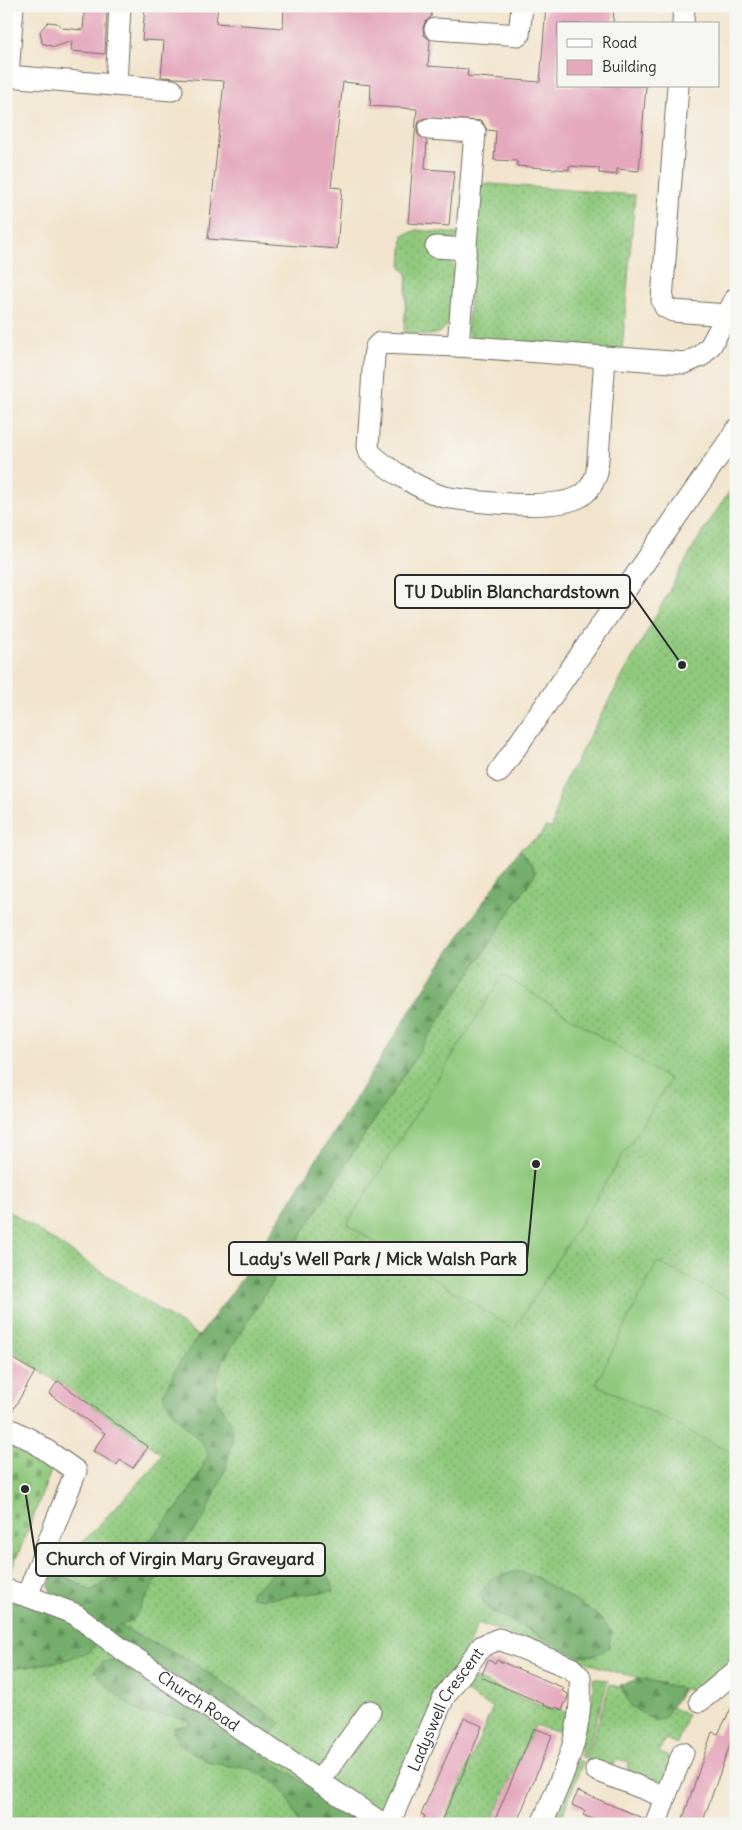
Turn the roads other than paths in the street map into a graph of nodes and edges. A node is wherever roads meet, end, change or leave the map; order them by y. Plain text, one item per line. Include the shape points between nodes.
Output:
1 (13, 6) edge
2 (120, 6) edge
3 (522, 6) edge
4 (684, 6) edge
5 (683, 22) edge
6 (435, 29) dead end
7 (116, 85) junction
8 (678, 88) edge
9 (172, 90) dead end
10 (429, 129) dead end
11 (436, 247) dead end
12 (466, 249) junction
13 (731, 307) edge
14 (458, 346) junction
15 (604, 357) junction
16 (736, 431) edge
17 (500, 772) dead end
18 (6, 1426) edge
19 (6, 1590) edge
20 (28, 1596) junction
21 (736, 1671) edge
22 (700, 1701) dead end
23 (370, 1711) dead end
24 (683, 1752) dead end
25 (611, 1770) dead end
26 (320, 1780) junction
27 (665, 1797) junction
28 (383, 1824) edge
29 (389, 1824) edge
30 (542, 1824) edge
31 (656, 1824) edge

1 - 7 street via 8,76
2 - 7 street
3 - 6 street via 519,35
4 - 5 street
7 - 9 street
8 - 13 street via 662,300 665,307 673,311
10 - 12 street via 475,132
11 - 12 street
12 - 14 street
13 - 15 street via 711,345 701,356 685,363
14 - 15 street
14 - 15 street via 385,342 376,347 368,446 376,459 433,494 455,499 546,505 580,497 591,486 596,473
16 - 17 street
18 - 20 street via 76,1471
19 - 20 street, Church Road
20 - 26 street, Church Road via 75,1614 120,1648
21 - 22 street
23 - 26 street
24 - 27 street
25 - 27 street
26 - 28 street, Church Road
27 - 31 street
29 - 30 street, Ladyswell Crescent via 444,1697 482,1646 499,1639 571,1668 580,1677 582,1706 574,1747

